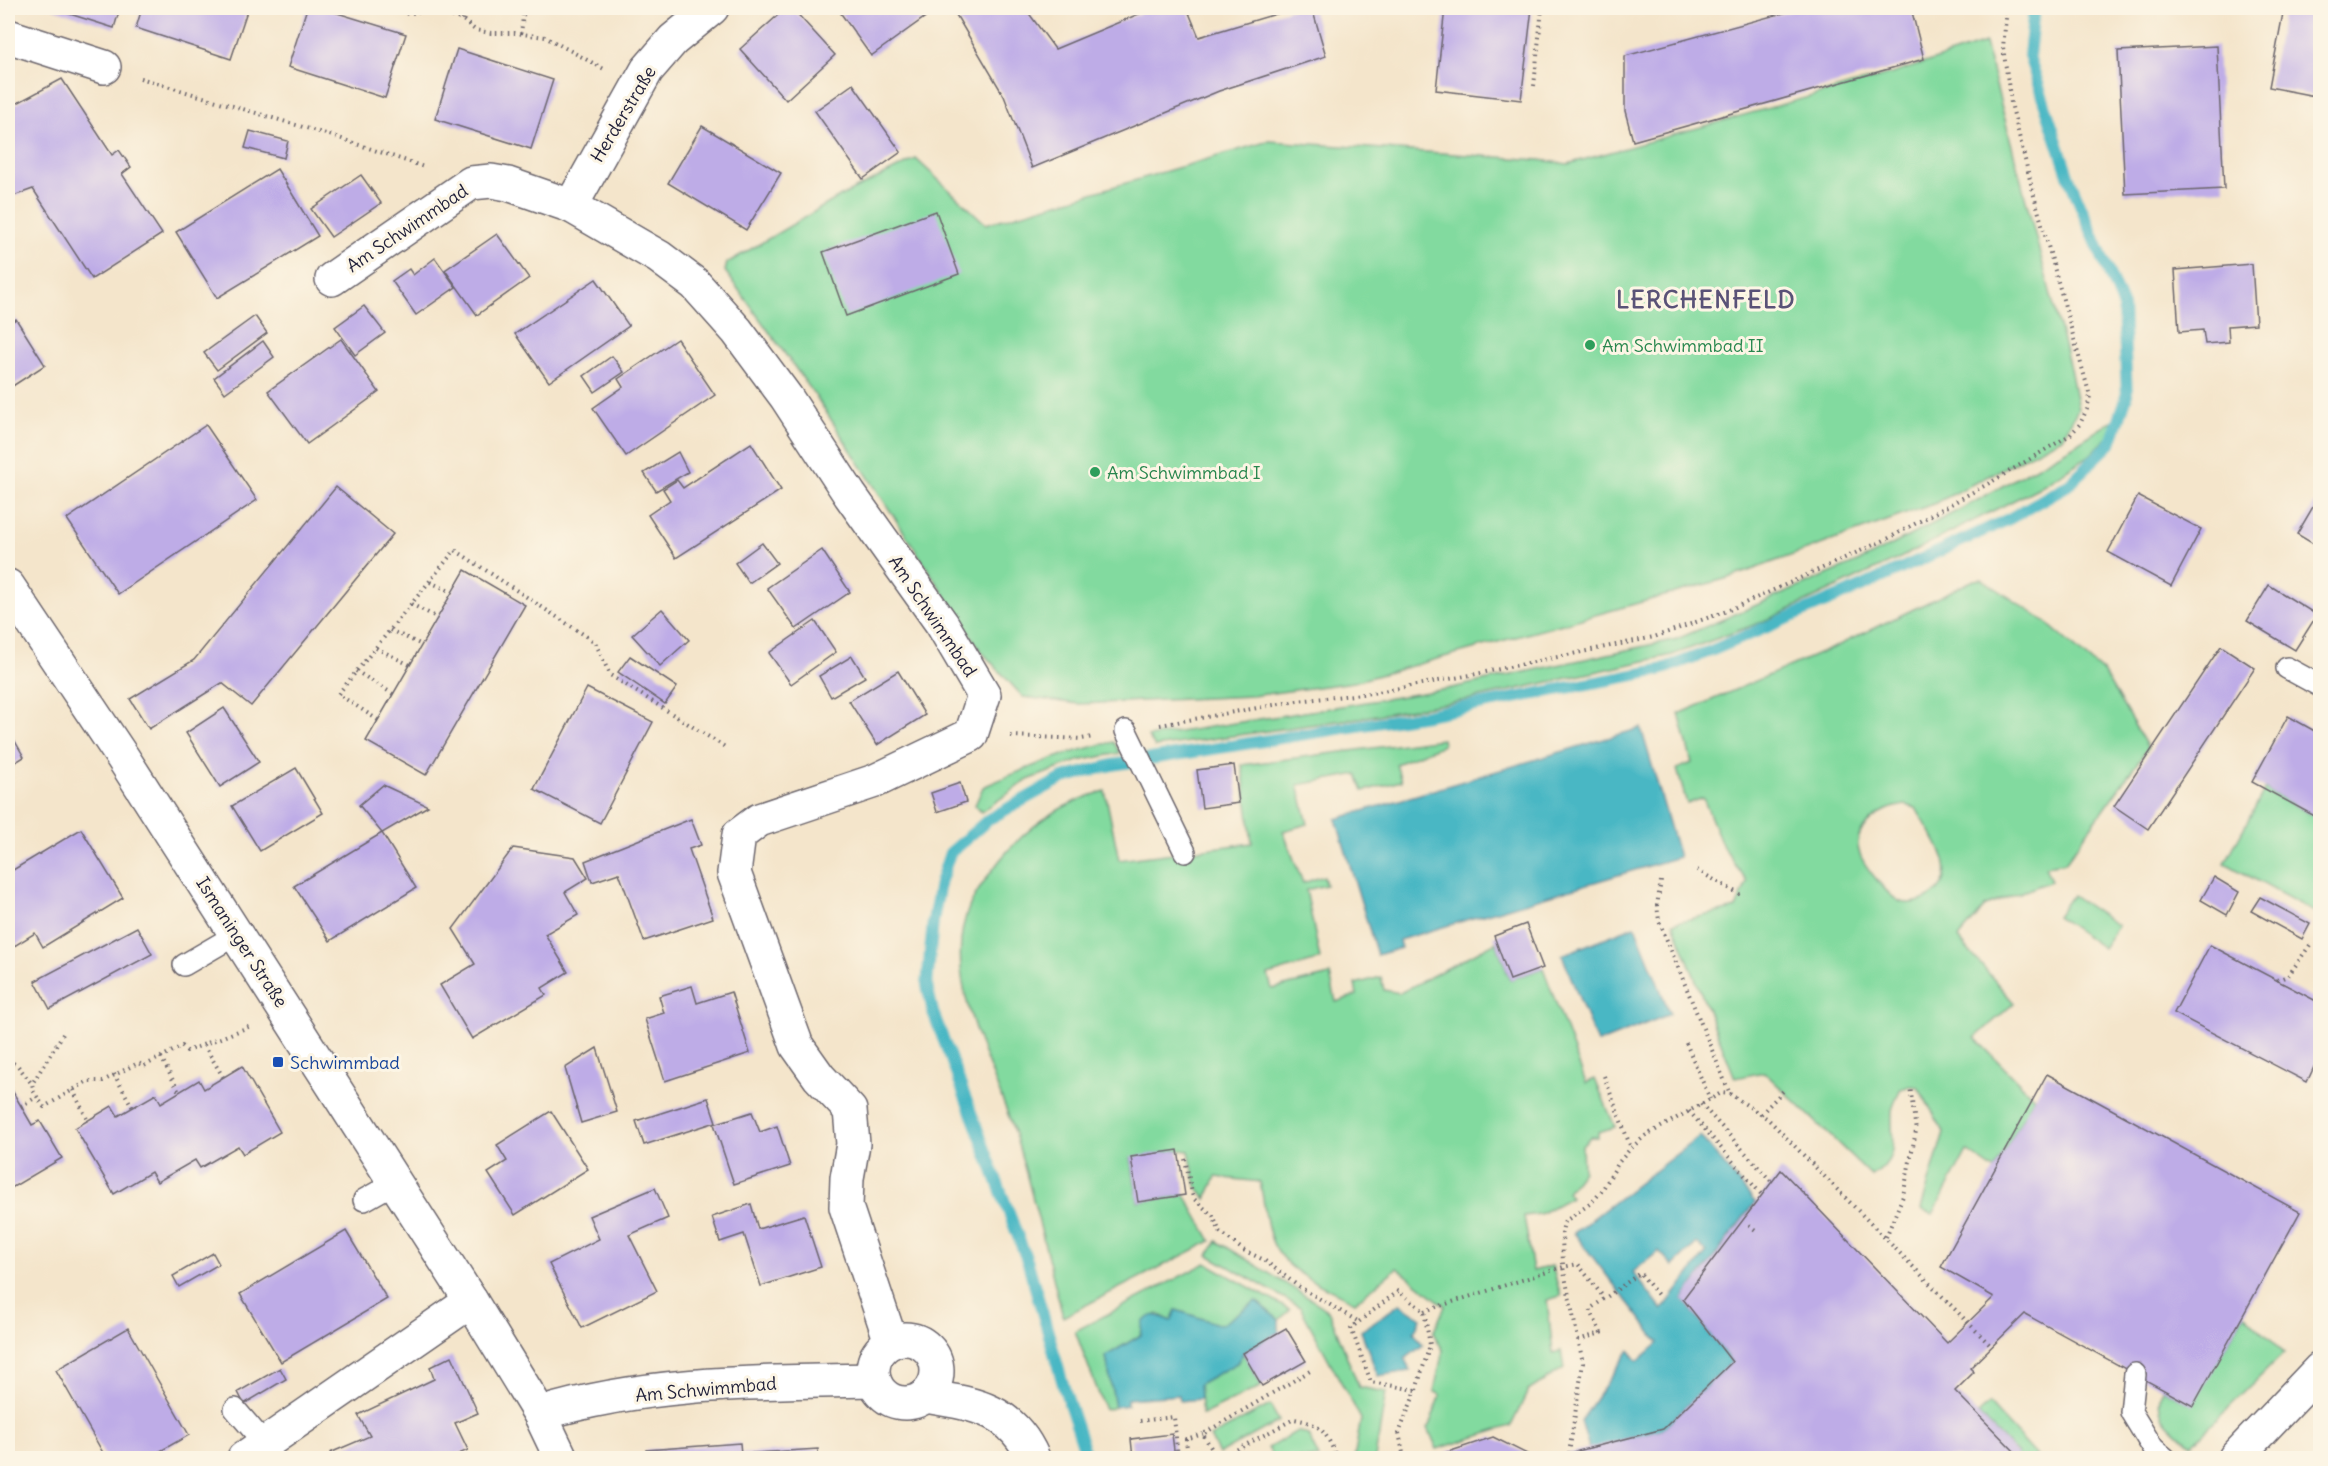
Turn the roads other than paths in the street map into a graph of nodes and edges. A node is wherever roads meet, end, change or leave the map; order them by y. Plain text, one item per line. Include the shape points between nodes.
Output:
1 (712, 8) edge
2 (8, 36) edge
3 (104, 67) road end
4 (571, 206) junction
5 (332, 279) dead end
6 (8, 586) edge
7 (2287, 668) dead end
8 (2320, 686) edge
9 (1128, 735) road end
10 (1185, 852) dead end
11 (237, 934) junction
12 (184, 965) dead end
13 (396, 1182) junction
14 (364, 1200) dead end
15 (471, 1301) junction
16 (891, 1342) junction
17 (2320, 1369) edge
18 (2135, 1374) dead end
19 (874, 1380) junction
20 (925, 1396) junction
21 (235, 1409) dead end
22 (540, 1414) junction
23 (254, 1451) edge
24 (561, 1458) edge
25 (1033, 1458) edge
26 (2165, 1458) edge
27 (2235, 1458) edge

1 - 4 street, Herderstraße via 673,40 647,69
2 - 3 street
4 - 5 street, Am Schwimmbad via 508,184 471,183
4 - 16 street, Am Schwimmbad via 659,257 695,284 743,339 942,624 984,695 971,735 875,781 759,820 738,835 734,873 797,1046 850,1110 853,1144 846,1207
6 - 11 street, Ismaninger Straße
7 - 8 lane
9 - 10 lane
11 - 12 lane
11 - 13 street, Ismaninger Straße
13 - 14 lane
13 - 15 street, Ismaninger Straße
15 - 22 street, Ismaninger Straße
15 - 23 street
16 - 19 street via 875,1358
16 - 20 street via 911,1340 930,1352 937,1372
17 - 27 street
18 - 26 lane via 2131,1412 2153,1448
19 - 20 street via 879,1390 894,1401 904,1403
19 - 22 street, Am Schwimmbad via 681,1388 566,1406
20 - 25 street via 998,1414 1022,1437
21 - 23 lane
22 - 24 street, Ismaninger Straße

